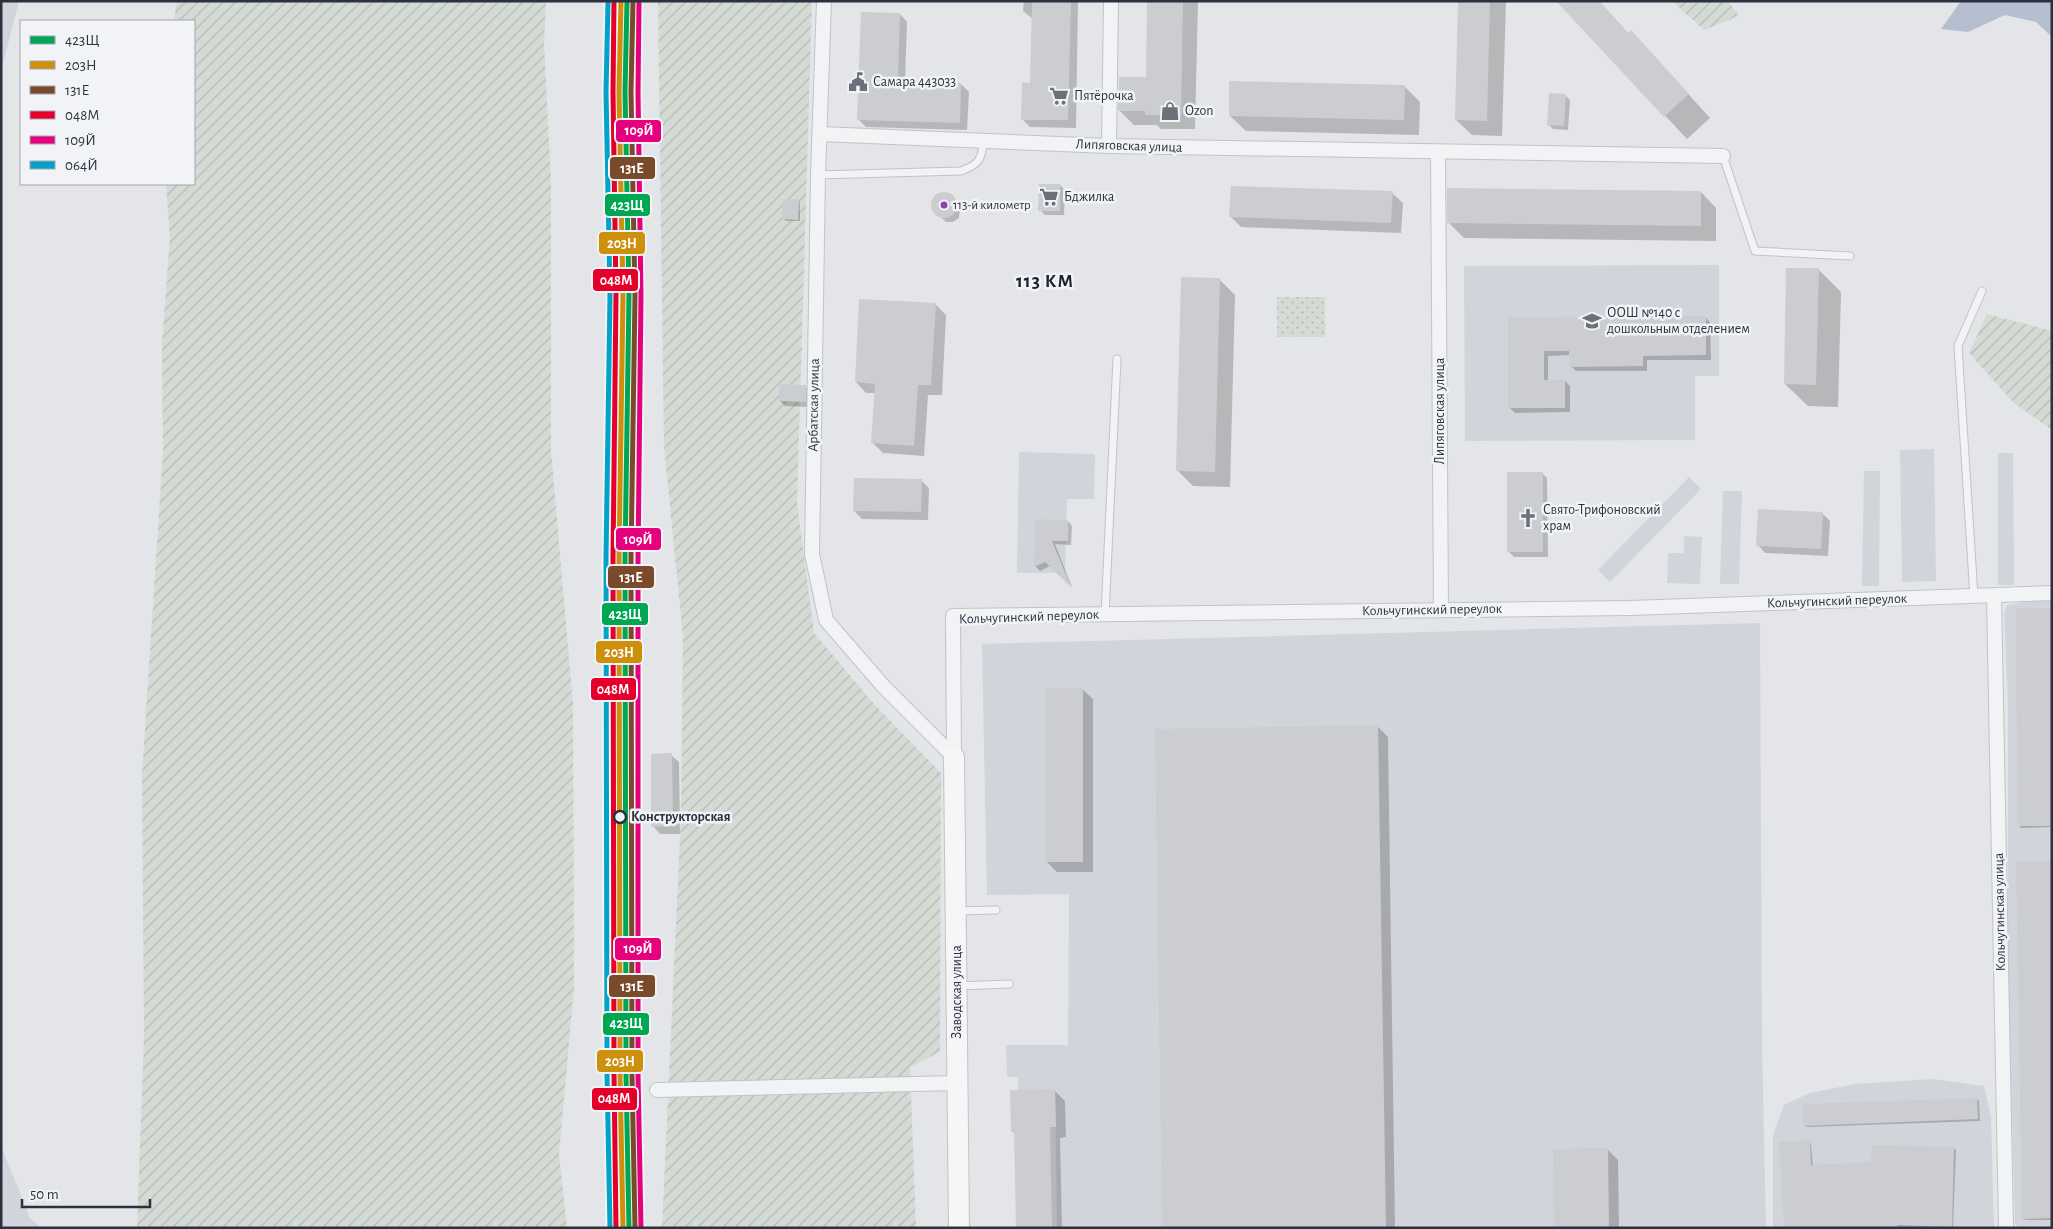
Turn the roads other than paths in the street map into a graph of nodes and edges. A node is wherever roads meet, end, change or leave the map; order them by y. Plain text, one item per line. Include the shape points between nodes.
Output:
1 (824, 1) edge
2 (1112, 1) edge
3 (820, 134) junction
4 (984, 140) junction
5 (1110, 146) junction
6 (1438, 152) junction
7 (1723, 156) joint
8 (818, 175) junction
9 (1850, 256) dead end
10 (1982, 291) dead end
11 (1117, 359) dead end
12 (2052, 593) edge
13 (1994, 596) junction
14 (1974, 597) junction
15 (1441, 610) junction
16 (1105, 614) junction
17 (954, 757) junction
18 (996, 910) dead end
19 (956, 911) junction
20 (1009, 984) dead end
21 (957, 986) junction
22 (957, 1083) junction
23 (657, 1090) dead end
24 (959, 1228) edge
25 (2006, 1228) edge

1 - 3 street, Арбатская улица
2 - 5 street
3 - 4 street, Липяговская улица
3 - 8 street, Арбатская улица
4 - 5 street, Липяговская улица
4 - 8 lane via 981,157 975,166 961,171
5 - 6 street, Липяговская улица
6 - 7 street, Липяговская улица
6 - 15 street, Липяговская улица
7 - 9 lane via 1755,251
8 - 17 street, Арбатская улица via 812,554 826,620 884,688
10 - 14 lane via 1958,346
11 - 16 lane
12 - 13 street, Кольчугинский переулок
13 - 14 street, Кольчугинский переулок
13 - 25 street, Кольчугинская улица
14 - 15 street, Кольчугинский переулок via 1630,608
15 - 16 street, Кольчугинский переулок
16 - 17 street, Кольчугинский переулок via 953,616
17 - 19 street, Заводская улица
18 - 19 lane
19 - 21 street, Заводская улица
20 - 21 lane
21 - 22 street, Заводская улица
22 - 23 street
22 - 24 street, Заводская улица

